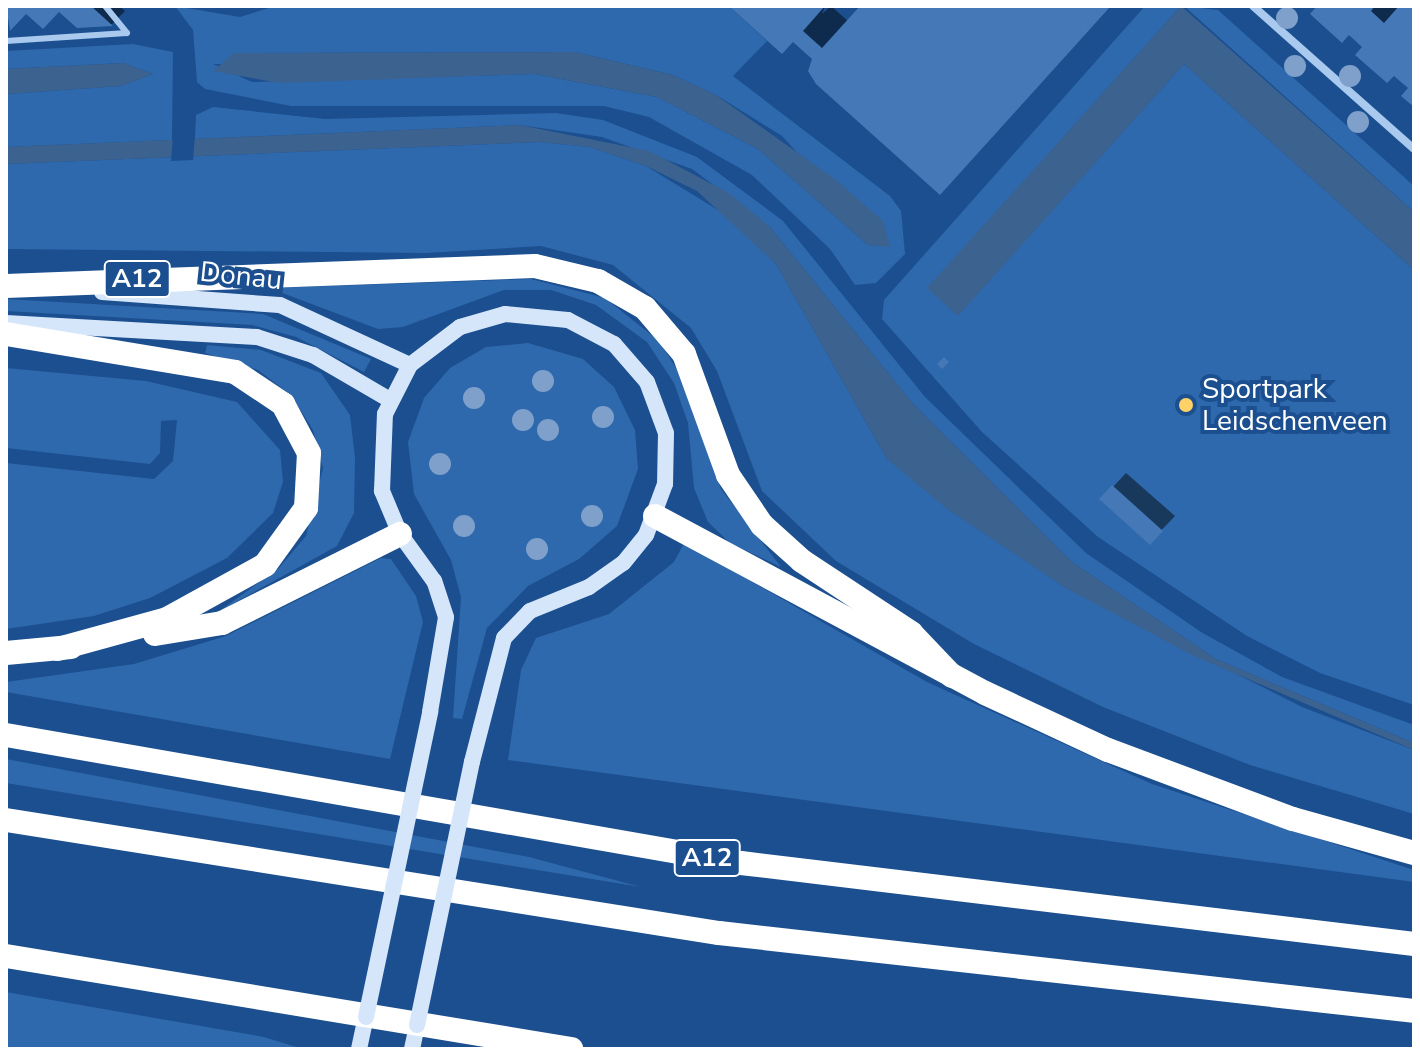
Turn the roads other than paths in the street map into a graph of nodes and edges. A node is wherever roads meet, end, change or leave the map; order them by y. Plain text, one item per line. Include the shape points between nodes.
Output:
1 (105, 6) edge
2 (1253, 6) edge
3 (6, 41) edge
4 (1414, 149) edge
5 (6, 287) edge
6 (6, 323) edge
7 (6, 334) edge
8 (410, 365) junction
9 (390, 400) junction
10 (655, 516) junction
11 (400, 534) junction
12 (58, 649) junction
13 (6, 653) edge
14 (952, 676) junction
15 (6, 735) edge
16 (6, 820) edge
17 (1414, 853) edge
18 (1414, 944) edge
19 (6, 956) edge
20 (1414, 1011) edge
21 (366, 1017) junction
22 (417, 1025) junction
23 (359, 1049) edge
24 (412, 1049) edge
25 (571, 1049) edge

1 - 3 lane via 127,33
2 - 4 street
5 - 8 main road, Donau via 280,305
5 - 14 highway, A12 via 535,266 598,281 645,308 684,354 728,475 762,525 911,633
6 - 9 main road, Donau via 257,337 313,355
7 - 12 highway via 235,372 283,404 311,462 306,508 265,565 167,619
8 - 9 main road
8 - 10 main road via 445,336 492,316 538,314 598,334 639,369 660,410 668,463
9 - 11 main road via 378,464
10 - 14 highway, A12
10 - 22 main road, bridge via 638,548 608,575 540,605 504,638 481,721
11 - 12 highway via 222,623
11 - 21 main road, bridge via 430,575 446,628
12 - 13 highway
14 - 17 highway, A12 via 1185,781
15 - 18 highway, A12 via 741,863
16 - 20 highway via 719,933
19 - 21 highway
21 - 22 highway
21 - 23 main road
22 - 24 main road
22 - 25 highway

